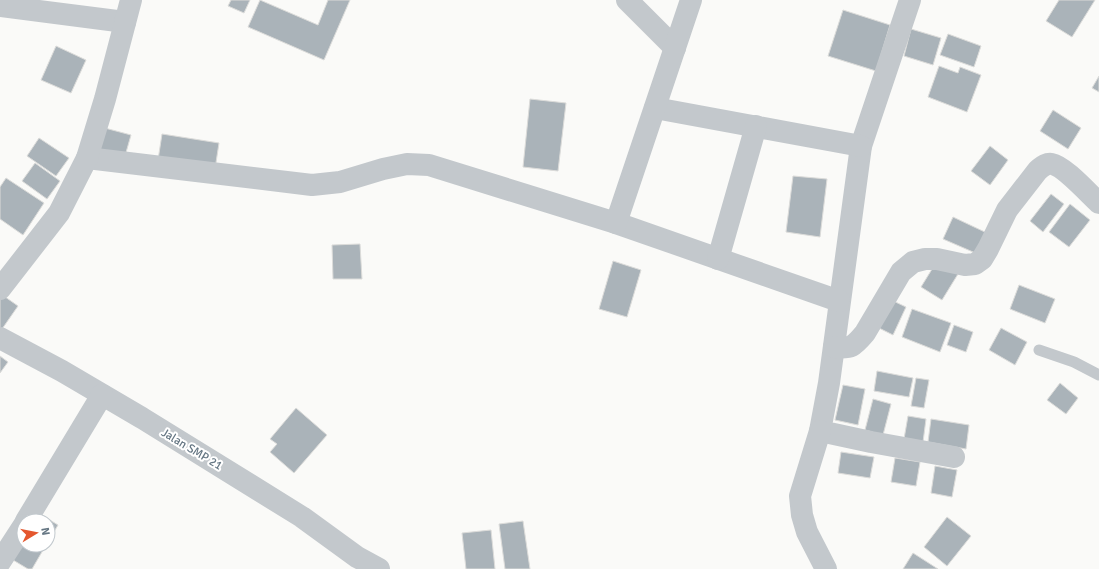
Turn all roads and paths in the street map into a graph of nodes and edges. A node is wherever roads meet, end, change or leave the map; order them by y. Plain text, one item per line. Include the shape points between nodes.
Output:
1 (131, 0) edge
2 (627, 0) edge
3 (692, 0) edge
4 (910, 0) edge
5 (0, 6) edge
6 (125, 22) junction
7 (676, 48) junction
8 (655, 108) junction
9 (756, 126) junction
10 (861, 146) junction
11 (87, 158) junction
12 (1099, 203) edge
13 (616, 223) junction
14 (718, 259) junction
15 (0, 289) edge
16 (839, 301) junction
17 (0, 338) edge
18 (834, 347) junction
19 (1038, 350) dead end
20 (1099, 375) edge
21 (102, 395) junction
22 (820, 431) junction
23 (954, 457) dead end
24 (31, 513) edge
25 (16, 537) edge
26 (0, 562) edge
27 (356, 563) edge
28 (379, 569) edge
29 (826, 569) edge

1 - 6 street
2 - 7 street
3 - 7 street
4 - 10 street
5 - 6 street
6 - 11 street
7 - 8 street
8 - 9 street
8 - 13 street
9 - 10 street
9 - 14 street
10 - 16 street
11 - 13 street via 312,185 340,182 407,164 429,166
11 - 15 street via 59,212
12 - 18 street via 1063,169 1052,164 1044,165 1007,210 982,259 975,264 965,265 937,259 913,262 901,272 865,333 854,346
13 - 14 street
14 - 16 street
16 - 18 street
17 - 21 street, Jalan SMP 21
18 - 22 street
19 - 20 lane via 1074,362
21 - 24 street
21 - 27 street, Jalan SMP 21 via 277,501 322,531
22 - 23 street
22 - 29 street via 800,496 807,532
25 - 26 street
27 - 28 street, Jalan SMP 21

